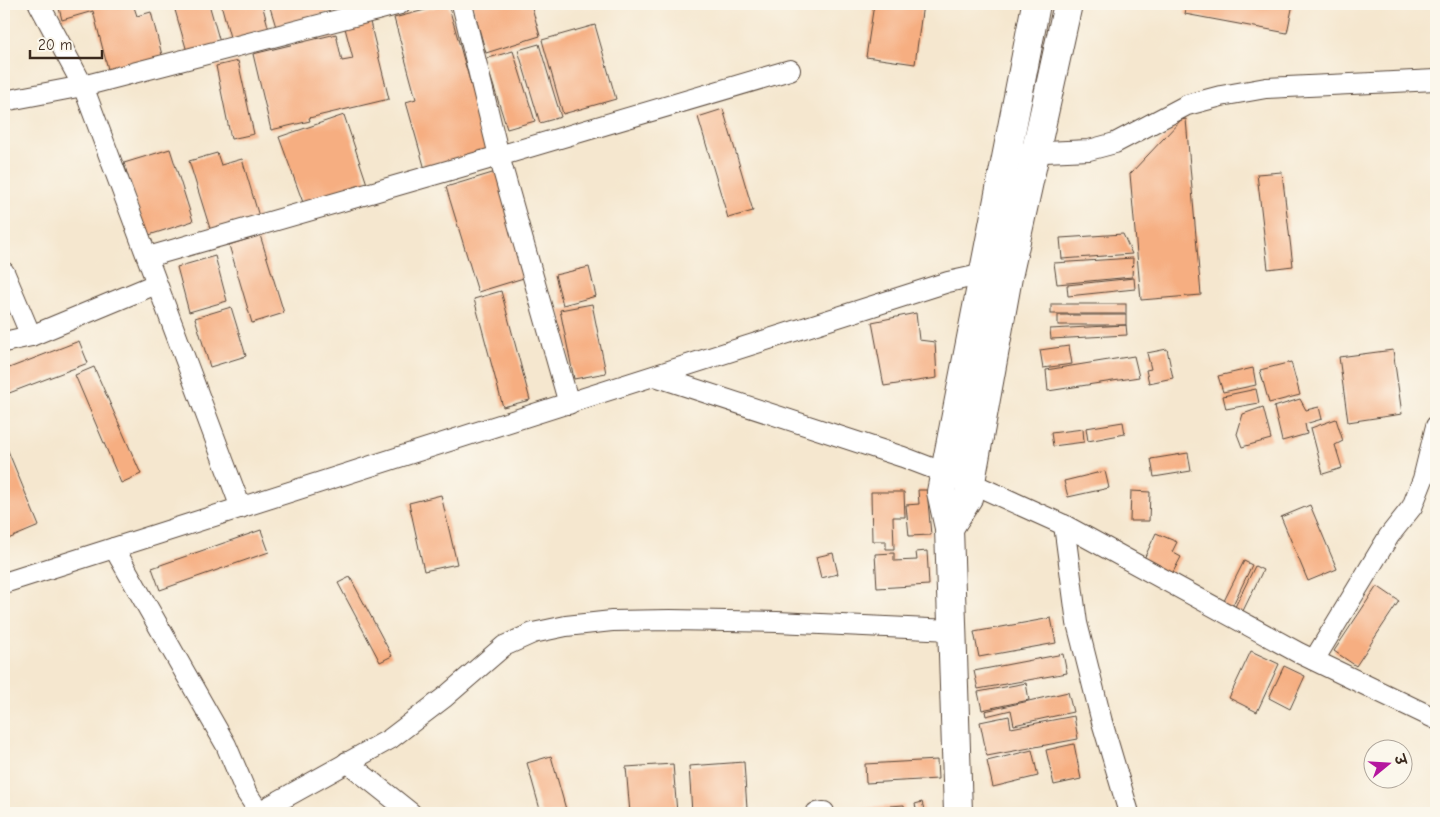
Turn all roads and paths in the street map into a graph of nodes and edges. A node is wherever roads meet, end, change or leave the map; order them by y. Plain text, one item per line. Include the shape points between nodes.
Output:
1 (39, 4) edge
2 (400, 4) edge
3 (462, 4) edge
4 (1036, 4) edge
5 (1068, 4) edge
6 (790, 70) dead end
7 (1436, 80) edge
8 (82, 86) junction
9 (4, 101) edge
10 (1036, 152) junction
11 (1008, 153) junction
12 (499, 156) junction
13 (148, 257) junction
14 (4, 272) edge
15 (984, 274) junction
16 (156, 284) junction
17 (31, 336) junction
18 (4, 342) edge
19 (655, 376) junction
20 (569, 404) junction
21 (1436, 426) edge
22 (945, 473) junction
23 (1430, 481) edge
24 (971, 483) junction
25 (241, 508) junction
26 (1064, 525) junction
27 (949, 528) junction
28 (114, 548) junction
29 (4, 583) edge
30 (951, 630) junction
31 (1314, 660) junction
32 (1436, 719) edge
33 (348, 762) junction
34 (259, 812) edge
35 (411, 813) edge
36 (958, 813) edge
37 (1129, 813) edge

1 - 8 street
2 - 8 street
3 - 12 street
4 - 11 main road
5 - 10 main road
6 - 12 street
7 - 10 street via 1266,88 1221,96 1188,105 1115,143 1089,150
8 - 9 street
8 - 13 street
10 - 11 street
10 - 24 main road via 1008,277
11 - 15 main road
12 - 13 street
12 - 20 street
13 - 16 street
14 - 17 street
15 - 19 street via 948,282
15 - 22 main road
16 - 17 street
16 - 25 street
17 - 18 street
19 - 20 street
19 - 22 street via 903,456
20 - 25 street
21 - 23 street
22 - 24 street
22 - 27 main road via 941,492
23 - 31 street via 1389,536
24 - 26 street
24 - 27 main road via 968,498
25 - 28 street
26 - 31 street
26 - 37 street via 1077,623
27 - 30 main road
28 - 29 street
28 - 34 street via 226,745 246,792
30 - 33 street via 670,620 612,621 533,633 504,646 390,739
30 - 36 main road
31 - 32 street
33 - 34 street
33 - 35 street

